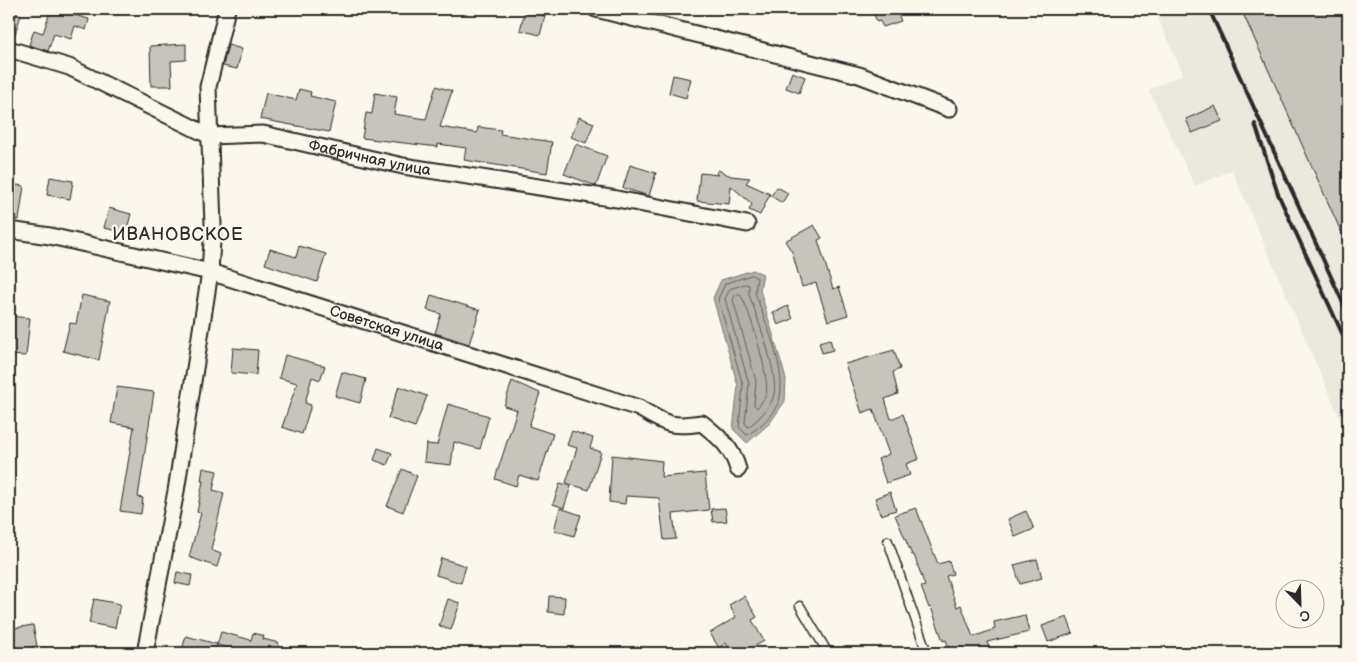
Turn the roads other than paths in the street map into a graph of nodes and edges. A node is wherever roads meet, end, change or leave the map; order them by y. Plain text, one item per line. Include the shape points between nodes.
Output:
1 (227, 9) edge
2 (596, 9) edge
3 (9, 49) edge
4 (950, 109) dead end
5 (210, 136) junction
6 (747, 224) dead end
7 (9, 230) edge
8 (210, 272) junction
9 (738, 469) dead end
10 (888, 541) dead end
11 (800, 606) dead end
12 (145, 653) edge
13 (828, 653) edge
14 (927, 653) edge

1 - 5 street via 208,87
2 - 4 street via 859,75
3 - 5 street, Фабричная улица via 70,67
5 - 6 street, Фабричная улица via 263,134 403,166 617,199
5 - 8 street via 213,226
7 - 8 street, Советская улица via 50,236
8 - 9 street, Советская улица via 639,408 662,422 678,427 702,423 734,454
8 - 12 street via 176,491
10 - 14 lane
11 - 13 lane

